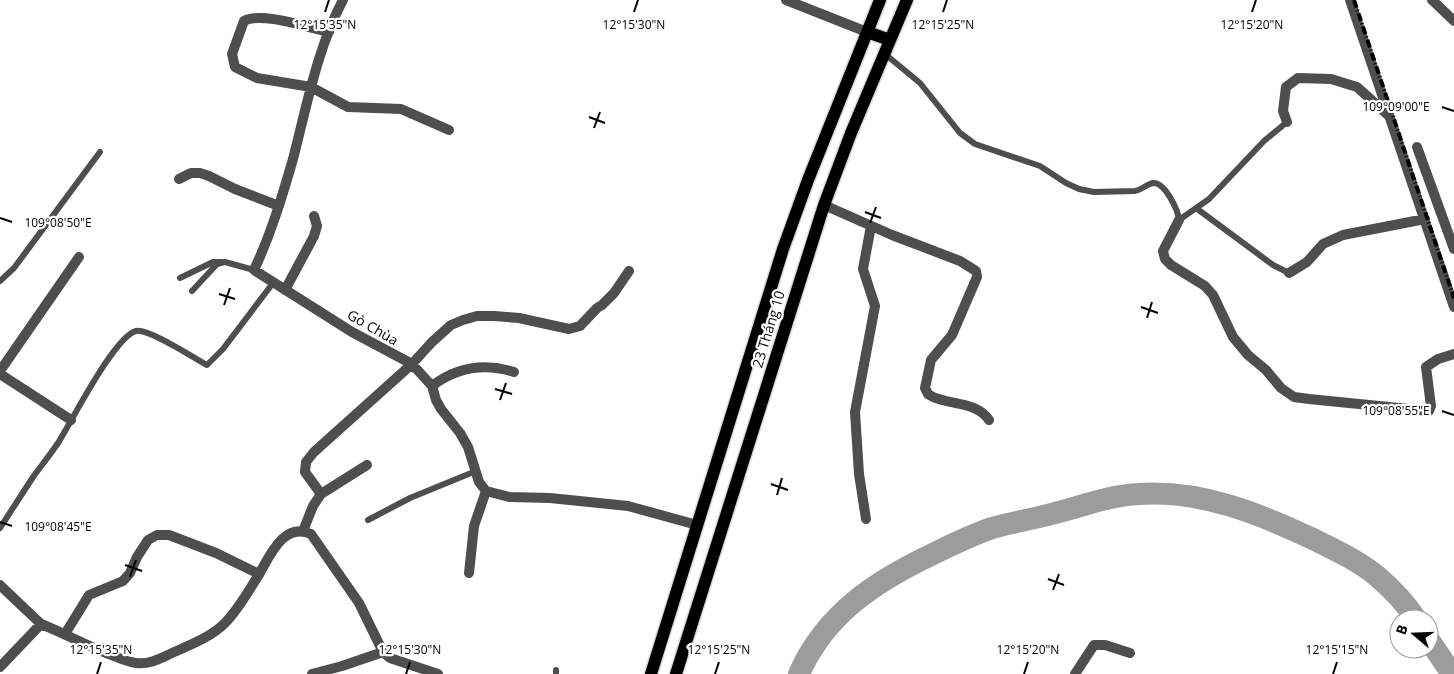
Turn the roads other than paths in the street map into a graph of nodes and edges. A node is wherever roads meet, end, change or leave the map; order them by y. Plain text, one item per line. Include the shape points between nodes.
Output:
1 (344, 0) edge
2 (786, 0) edge
3 (880, 0) edge
4 (907, 0) edge
5 (1350, 0) edge
6 (1432, 0) edge
7 (1454, 21) edge
8 (329, 32) junction
9 (867, 32) junction
10 (890, 40) junction
11 (885, 54) junction
12 (311, 86) junction
13 (1388, 116) junction
14 (1287, 122) joint
15 (449, 130) dead end
16 (1416, 147) dead end
17 (100, 152) dead end
18 (179, 179) dead end
19 (824, 205) junction
20 (279, 206) junction
21 (1196, 208) junction
22 (314, 216) dead end
23 (1425, 219) junction
24 (1179, 220) junction
25 (870, 226) junction
26 (1454, 249) edge
27 (79, 258) dead end
28 (224, 262) junction
29 (254, 270) junction
30 (629, 271) dead end
31 (1289, 273) joint
32 (180, 278) dead end
33 (0, 281) edge
34 (274, 283) junction
35 (286, 290) junction
36 (192, 291) dead end
37 (1454, 307) edge
38 (1454, 354) edge
39 (412, 364) junction
40 (514, 372) dead end
41 (0, 373) edge
42 (432, 386) junction
43 (71, 420) junction
44 (989, 420) dead end
45 (367, 465) dead end
46 (476, 470) junction
47 (486, 491) junction
48 (321, 494) junction
49 (866, 519) dead end
50 (368, 520) dead end
51 (697, 525) junction
52 (0, 528) edge
53 (304, 531) junction
54 (469, 573) dead end
55 (259, 574) junction
56 (0, 584) edge
57 (41, 624) junction
58 (65, 634) junction
59 (383, 652) junction
60 (1130, 653) dead end
61 (0, 667) edge
62 (312, 674) edge
63 (438, 674) edge
64 (651, 674) edge
65 (676, 674) edge
66 (1075, 674) edge

1 - 8 street
2 - 9 street
3 - 9 main road, 23 Tháng 10
4 - 10 main road, 23 Tháng 10
5 - 13 street
6 - 7 street
8 - 12 street
8 - 12 street via 265,18 249,18 244,21 232,54 235,67 257,78
9 - 10 main road
9 - 51 main road, 23 Tháng 10 via 783,249
10 - 11 main road, 23 Tháng 10
11 - 19 main road, 23 Tháng 10
11 - 24 lane via 920,83 960,133 975,144 1040,166 1079,189 1135,191 1155,183 1162,186 1178,211
12 - 15 street via 348,107 401,108
12 - 20 street
13 - 14 street via 1357,87 1331,79 1298,78 1286,87 1283,112
13 - 23 street
14 - 21 lane
16 - 26 street
17 - 33 lane via 14,268
18 - 20 street via 200,173
19 - 25 street
19 - 65 main road, 23 Tháng 10
20 - 29 street
21 - 24 lane
21 - 31 lane
22 - 35 street via 317,226 314,236
23 - 31 street via 1343,235 1323,244 1307,262
23 - 37 street
24 - 38 street via 1164,251 1165,259 1214,295 1233,337 1287,394 1309,399 1429,410 1426,366
25 - 44 street via 960,261 976,271 952,335 931,360 926,388 933,397 975,408
25 - 49 street via 863,269 874,306 854,412
27 - 41 street
28 - 29 lane
28 - 32 lane via 213,262
28 - 36 lane via 217,264
29 - 34 street, Gò Chùa
30 - 39 street via 614,293 580,326 569,329 519,318 477,316 442,331
34 - 35 street, Gò Chùa
34 - 43 lane via 207,366 143,331 135,331 124,338
35 - 39 street, Gò Chùa via 352,332
39 - 42 street, Gò Chùa
39 - 48 street via 306,462 305,472
40 - 42 street via 494,367 469,368
41 - 43 street
42 - 46 street, Gò Chùa via 436,400 468,447
43 - 52 lane
45 - 48 street
46 - 47 street, Gò Chùa
46 - 50 lane
47 - 51 street via 509,497 628,506
47 - 54 street via 474,526
48 - 53 street
51 - 64 main road, 23 Tháng 10
53 - 55 street via 292,533 280,541
53 - 59 street via 311,534 359,603
55 - 58 street via 218,629 149,663 123,659
55 - 58 street via 169,535 157,535 148,540 123,581 89,595
56 - 57 street
57 - 58 street
57 - 61 street
59 - 62 street
59 - 63 street via 390,658
60 - 66 street via 1094,645

